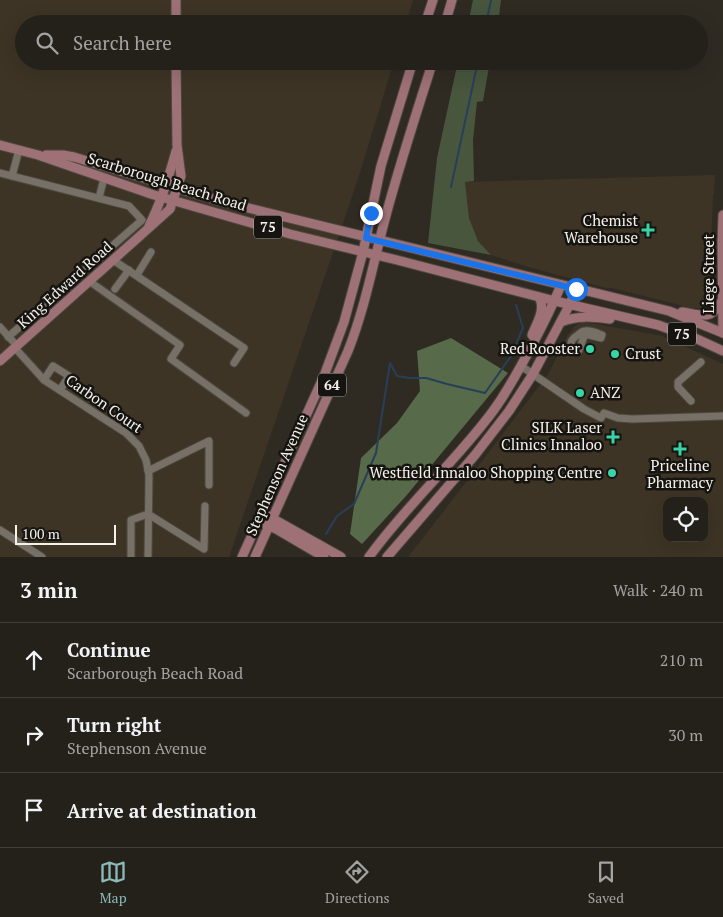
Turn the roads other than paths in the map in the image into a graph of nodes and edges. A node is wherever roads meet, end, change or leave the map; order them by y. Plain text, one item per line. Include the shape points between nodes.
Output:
1 (176, 0) edge
2 (432, 0) edge
3 (452, 0) edge
4 (176, 15) edge
5 (428, 15) edge
6 (448, 15) edge
7 (176, 70) edge
8 (410, 70) edge
9 (429, 70) edge
10 (0, 145) edge
11 (177, 145) junction
12 (19, 150) junction
13 (38, 156) junction
14 (0, 173) edge
15 (12, 176) junction
16 (104, 178) junction
17 (166, 185) junction
18 (177, 188) junction
19 (162, 196) junction
20 (99, 198) junction
21 (173, 200) junction
22 (723, 215) edge
23 (148, 228) junction
24 (366, 238) junction
25 (380, 241) junction
26 (722, 248) edge
27 (151, 252) dead end
28 (363, 252) junction
29 (376, 255) junction
30 (113, 260) junction
31 (128, 270) junction
32 (137, 275) junction
33 (89, 281) junction
34 (561, 285) junction
35 (115, 289) dead end
36 (576, 289) junction
37 (539, 297) junction
38 (723, 299) edge
39 (555, 301) junction
40 (570, 304) junction
41 (669, 311) junction
42 (640, 321) junction
43 (561, 322) junction
44 (0, 327) edge
45 (723, 333) edge
46 (8, 337) junction
47 (601, 337) joint
48 (16, 347) junction
49 (723, 351) edge
50 (0, 361) edge
51 (701, 362) dead end
52 (234, 363) dead end
53 (521, 366) junction
54 (533, 374) junction
55 (44, 380) junction
56 (60, 390) junction
57 (691, 402) dead end
58 (246, 413) dead end
59 (723, 416) edge
60 (148, 471) junction
61 (209, 485) dead end
62 (205, 506) dead end
63 (148, 514) junction
64 (260, 517) junction
65 (270, 522) junction
66 (0, 530) edge
67 (42, 557) edge
68 (131, 557) edge
69 (148, 557) edge
70 (242, 557) edge
71 (255, 557) edge
72 (324, 557) edge
73 (341, 557) edge
74 (369, 557) edge
75 (387, 557) edge

1 - 4 main road
2 - 5 main road
3 - 6 main road
7 - 11 main road
8 - 24 main road, Stephenson Avenue / 64 via 381,166
9 - 25 main road, Stephenson Avenue / 64
10 - 12 main road, Scarborough Beach Road / 75
11 - 17 main road, King Edward Road
11 - 18 main road, King Edward Road via 181,176
12 - 13 main road, Scarborough Beach Road / 75
12 - 15 street
13 - 16 main road, Scarborough Beach Road / 75
13 - 17 main road, Scarborough Beach Road / 75 via 74,157
14 - 15 street
15 - 20 street
16 - 19 main road, Scarborough Beach Road / 75
16 - 20 street
17 - 18 main road, Scarborough Beach Road / 75
17 - 19 main road, King Edward Road
18 - 21 main road, King Edward Road
18 - 24 main road, Scarborough Beach Road / 75
19 - 21 main road, Scarborough Beach Road / 75
19 - 23 main road, King Edward Road
20 - 46 street via 129,206 142,220
21 - 23 main road, King Edward Road via 170,209
21 - 28 main road, Scarborough Beach Road / 75
22 - 26 main road, Liege Street
23 - 30 main road, King Edward Road
24 - 25 main road, Scarborough Beach Road / 75
24 - 28 main road, Stephenson Avenue / 64
25 - 29 main road, Stephenson Avenue / 64
25 - 34 main road, Scarborough Beach Road / 75
26 - 38 main road, Liege Street
27 - 32 street
28 - 29 main road, Scarborough Beach Road / 75
28 - 64 main road, Stephenson Avenue / 64 via 344,322 324,376
29 - 37 main road, Scarborough Beach Road / 75
29 - 65 main road, Stephenson Avenue / 64 via 348,352
30 - 31 street
30 - 33 main road, King Edward Road
31 - 32 street
31 - 35 street
32 - 52 street via 244,348
33 - 48 main road, King Edward Road
33 - 58 street via 180,345 171,359
34 - 36 main road, Scarborough Beach Road / 75
34 - 39 main road
36 - 40 main road
36 - 41 main road, Scarborough Beach Road / 75
37 - 39 main road, Scarborough Beach Road / 75
37 - 53 main road via 542,307
38 - 41 main road via 709,314
38 - 45 main road, Liege Street
39 - 40 main road, Scarborough Beach Road / 75
39 - 53 main road
40 - 42 main road, Scarborough Beach Road / 75
40 - 43 main road
41 - 45 main road, Scarborough Beach Road / 75
42 - 43 main road via 593,317 569,318
42 - 49 main road, Scarborough Beach Road / 75 via 689,336
43 - 54 main road
44 - 46 street, Carbon Court
46 - 48 street, Carbon Court
47 - 47 street via 583,331 572,338 571,347 574,351 579,350 585,334
48 - 50 main road, King Edward Road
48 - 55 street, Carbon Court
51 - 57 street via 678,382 678,387
53 - 54 street
53 - 74 main road via 490,416
54 - 59 street via 601,418 604,413 618,418
54 - 75 main road via 480,448
55 - 56 street, Carbon Court
55 - 56 street via 53,366 69,376
56 - 60 street, Carbon Court via 126,433 139,446
60 - 61 street via 209,441
60 - 63 street, Carbon Court
62 - 63 street via 204,549
63 - 68 street via 131,520
63 - 69 street, Carbon Court
64 - 65 main road
64 - 70 main road, Stephenson Avenue / 64
65 - 71 main road, Stephenson Avenue / 64
65 - 72 main road
65 - 73 main road
66 - 67 street

